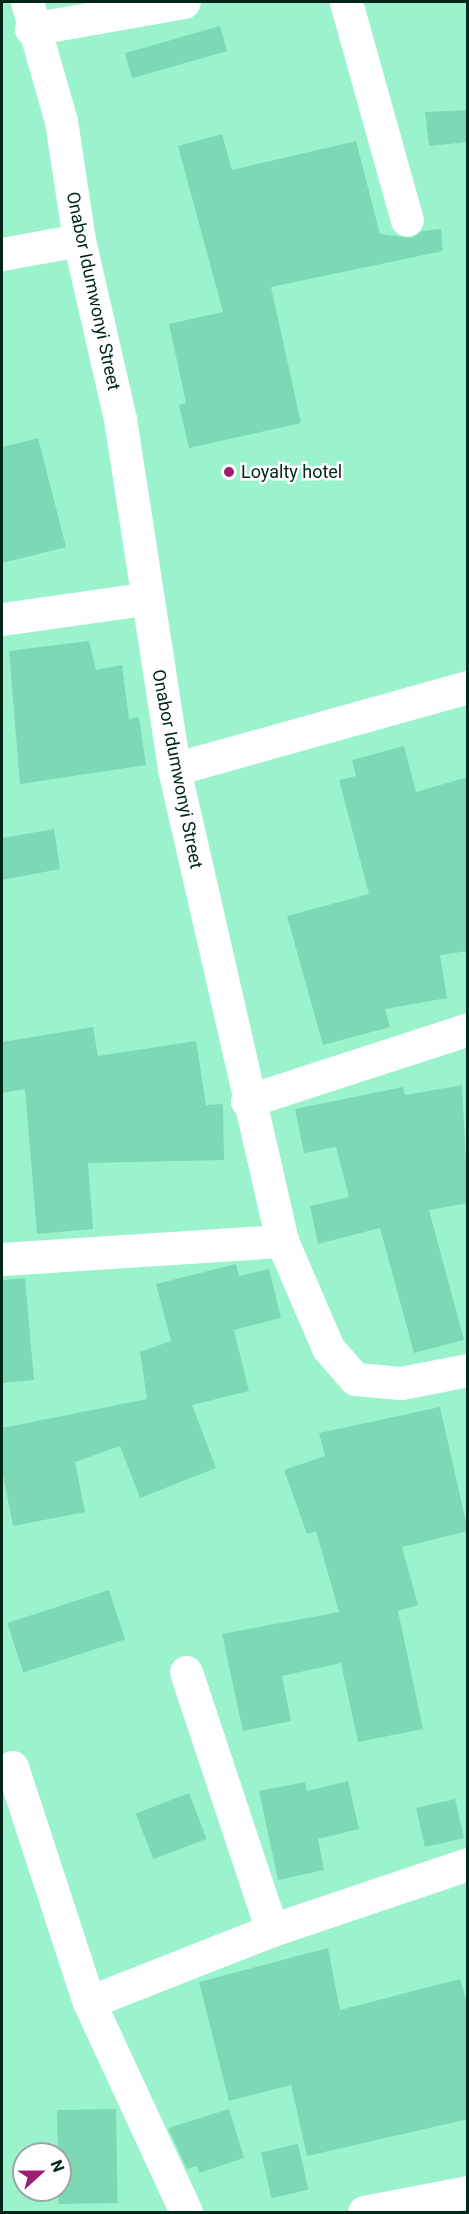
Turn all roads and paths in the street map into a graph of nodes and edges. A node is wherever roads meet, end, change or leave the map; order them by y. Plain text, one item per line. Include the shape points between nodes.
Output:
1 (184, 2) edge
2 (346, 2) edge
3 (29, 15) edge
4 (406, 220) dead end
5 (79, 240) junction
6 (2, 254) edge
7 (145, 599) junction
8 (2, 619) edge
9 (468, 687) edge
10 (174, 769) junction
11 (468, 1029) edge
12 (247, 1101) junction
13 (282, 1241) junction
14 (2, 1259) edge
15 (468, 1370) edge
16 (186, 1672) dead end
17 (12, 1767) dead end
18 (468, 1864) edge
19 (272, 1930) junction
20 (89, 2002) junction
21 (468, 2192) edge
22 (186, 2212) edge
23 (364, 2212) edge

1 - 3 street
2 - 4 street
3 - 5 street, Onabor Idumwonyi Street via 61,121
5 - 6 street
5 - 7 street, Onabor Idumwonyi Street via 120,419
7 - 8 street
7 - 10 street, Onabor Idumwonyi Street
9 - 10 street
10 - 12 street, Onabor Idumwonyi Street
11 - 12 street
12 - 13 street, Onabor Idumwonyi Street
13 - 14 street
13 - 15 street, Onabor Idumwonyi Street via 328,1348 355,1379 401,1383
16 - 19 street
17 - 20 street
18 - 19 street
19 - 20 street
20 - 22 street
21 - 23 street

